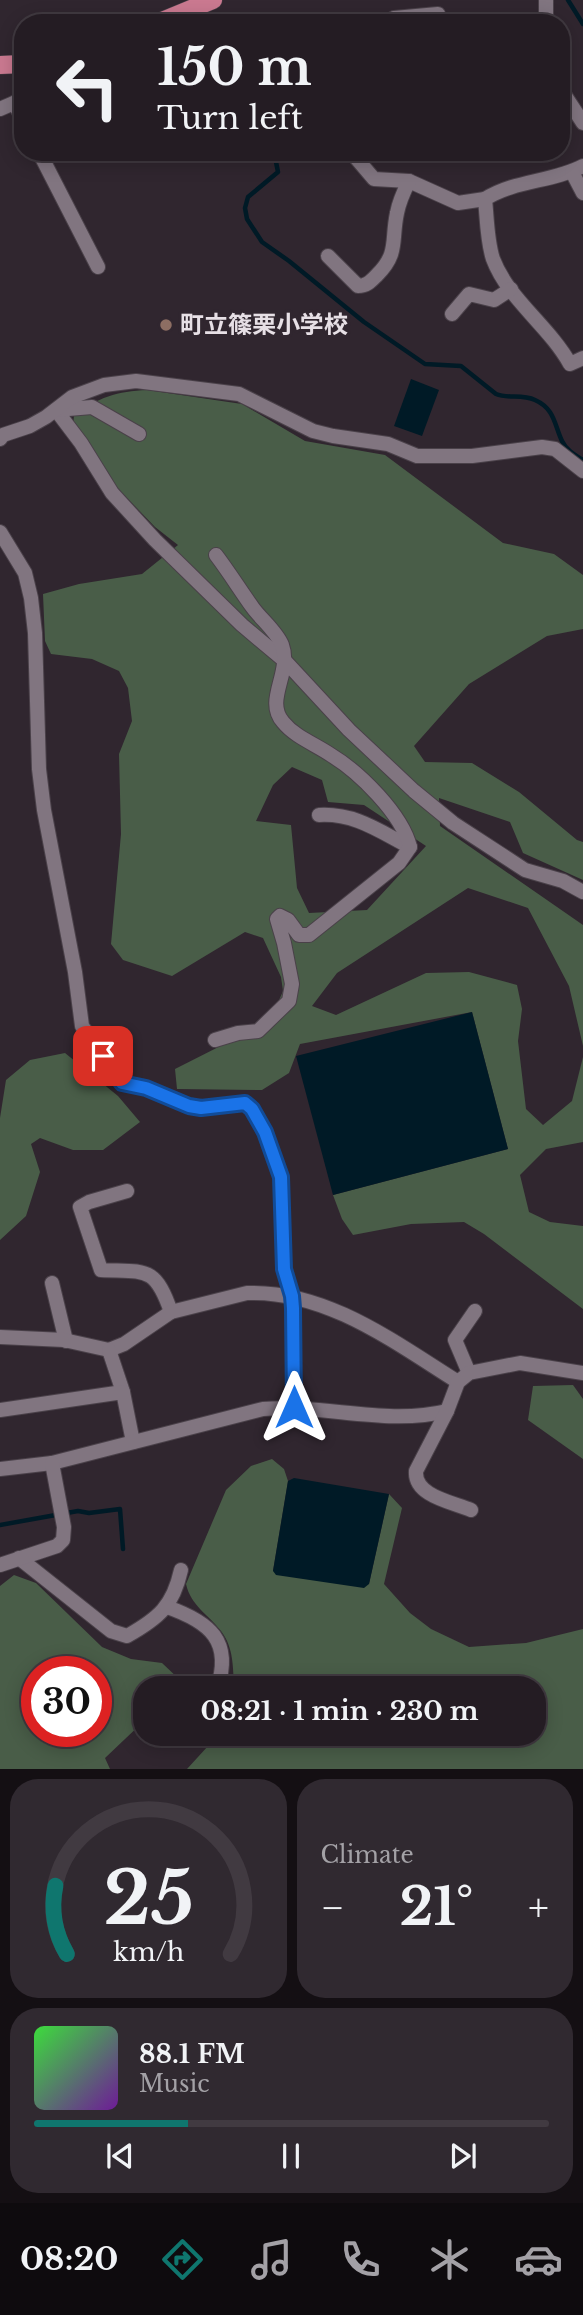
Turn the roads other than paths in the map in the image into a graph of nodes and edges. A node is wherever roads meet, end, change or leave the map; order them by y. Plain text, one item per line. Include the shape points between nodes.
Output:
1 (213, 0) edge
2 (185, 5) edge
3 (570, 103) edge
4 (583, 123) edge
5 (45, 161) edge
6 (359, 161) edge
7 (577, 169) edge
8 (409, 181) junction
9 (583, 193) edge
10 (485, 200) junction
11 (328, 256) dead end
12 (98, 267) dead end
13 (511, 289) junction
14 (452, 314) dead end
15 (576, 366) edge
16 (56, 410) junction
17 (139, 434) dead end
18 (1, 436) edge
19 (583, 471) edge
20 (0, 532) edge
21 (216, 555) dead end
22 (286, 662) junction
23 (319, 816) dead end
24 (410, 846) junction
25 (583, 892) edge
26 (215, 1041) dead end
27 (127, 1191) dead end
28 (52, 1283) dead end
29 (292, 1296) junction
30 (475, 1311) dead end
31 (171, 1312) junction
32 (0, 1337) edge
33 (66, 1341) junction
34 (108, 1350) junction
35 (583, 1373) edge
36 (464, 1378) junction
37 (123, 1392) junction
38 (294, 1407) junction
39 (0, 1410) edge
40 (447, 1411) junction
41 (133, 1442) junction
42 (52, 1463) junction
43 (0, 1469) edge
44 (471, 1510) dead end
45 (19, 1558) junction
46 (0, 1565) edge
47 (181, 1570) dead end
48 (167, 1607) junction
49 (221, 1676) edge

1 - 2 main road
3 - 4 street
5 - 12 street
6 - 8 street via 374,179
7 - 9 street
7 - 10 street via 527,182
8 - 10 street via 458,203
8 - 11 street via 397,211 392,256 374,278 358,286
10 - 13 street via 492,257
13 - 14 street via 494,300 469,294
13 - 15 street
16 - 17 street via 92,407
16 - 18 street
16 - 19 street via 72,397 104,385 136,381 239,394 313,431 388,444 416,456 472,456 542,447 555,449
16 - 22 street via 112,493 242,625
20 - 29 street via 25,573 32,598 39,769 82,1026 122,1083 189,1106 245,1103 252,1109 281,1177 284,1269
21 - 22 street via 281,642
22 - 24 street via 275,707 280,719 353,771 398,820
22 - 25 street via 414,791 453,822 524,870 564,881
23 - 24 street via 342,815
24 - 26 street via 400,863 309,935 299,935 280,916 292,984 289,1001 258,1031
27 - 31 street via 80,1207 101,1270 155,1277
28 - 33 street
29 - 31 street via 247,1293
29 - 36 street via 313,1301
29 - 38 street
30 - 36 street via 455,1340
31 - 34 street
32 - 33 street
33 - 34 street
34 - 37 street
35 - 36 street via 520,1363
36 - 40 street
37 - 39 street
37 - 41 street
38 - 40 street via 403,1418
38 - 41 street via 263,1409
40 - 44 street via 415,1480 421,1490
41 - 42 street
42 - 43 street
42 - 45 street via 63,1540
45 - 46 street
45 - 48 street via 111,1632 127,1636
47 - 48 street
48 - 49 street via 196,1619 210,1631 220,1644

